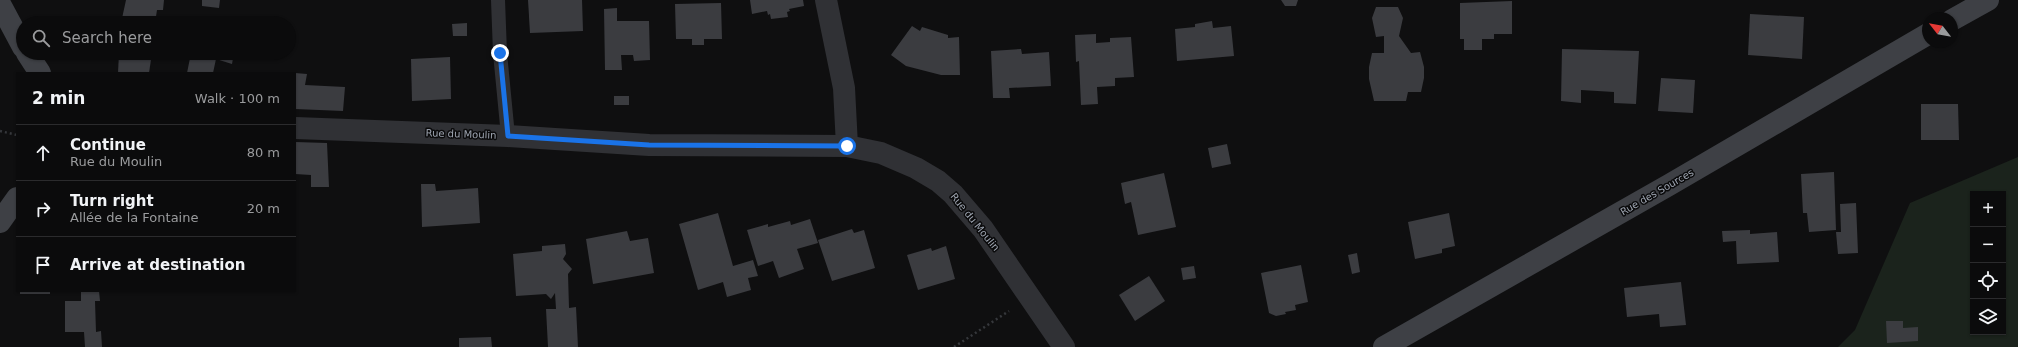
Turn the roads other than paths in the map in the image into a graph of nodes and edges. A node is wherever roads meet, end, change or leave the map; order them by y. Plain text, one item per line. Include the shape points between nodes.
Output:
1 (498, 0) edge
2 (826, 0) edge
3 (1988, 0) edge
4 (0, 4) edge
5 (1958, 17) edge
6 (16, 34) edge
7 (1922, 37) edge
8 (32, 60) edge
9 (39, 72) edge
10 (296, 128) edge
11 (508, 136) junction
12 (847, 146) junction
13 (16, 199) edge
14 (0, 222) edge
15 (1064, 347) edge
16 (1384, 347) edge

1 - 11 lane
2 - 12 street via 844,88
3 - 5 street
4 - 6 street
7 - 16 street, Rue des Sources
8 - 9 street
10 - 11 street, Rue du Moulin
11 - 12 street, Rue du Moulin via 649,145
12 - 15 street, Rue du Moulin via 881,153 916,168 938,181 953,194 983,229
13 - 14 street

